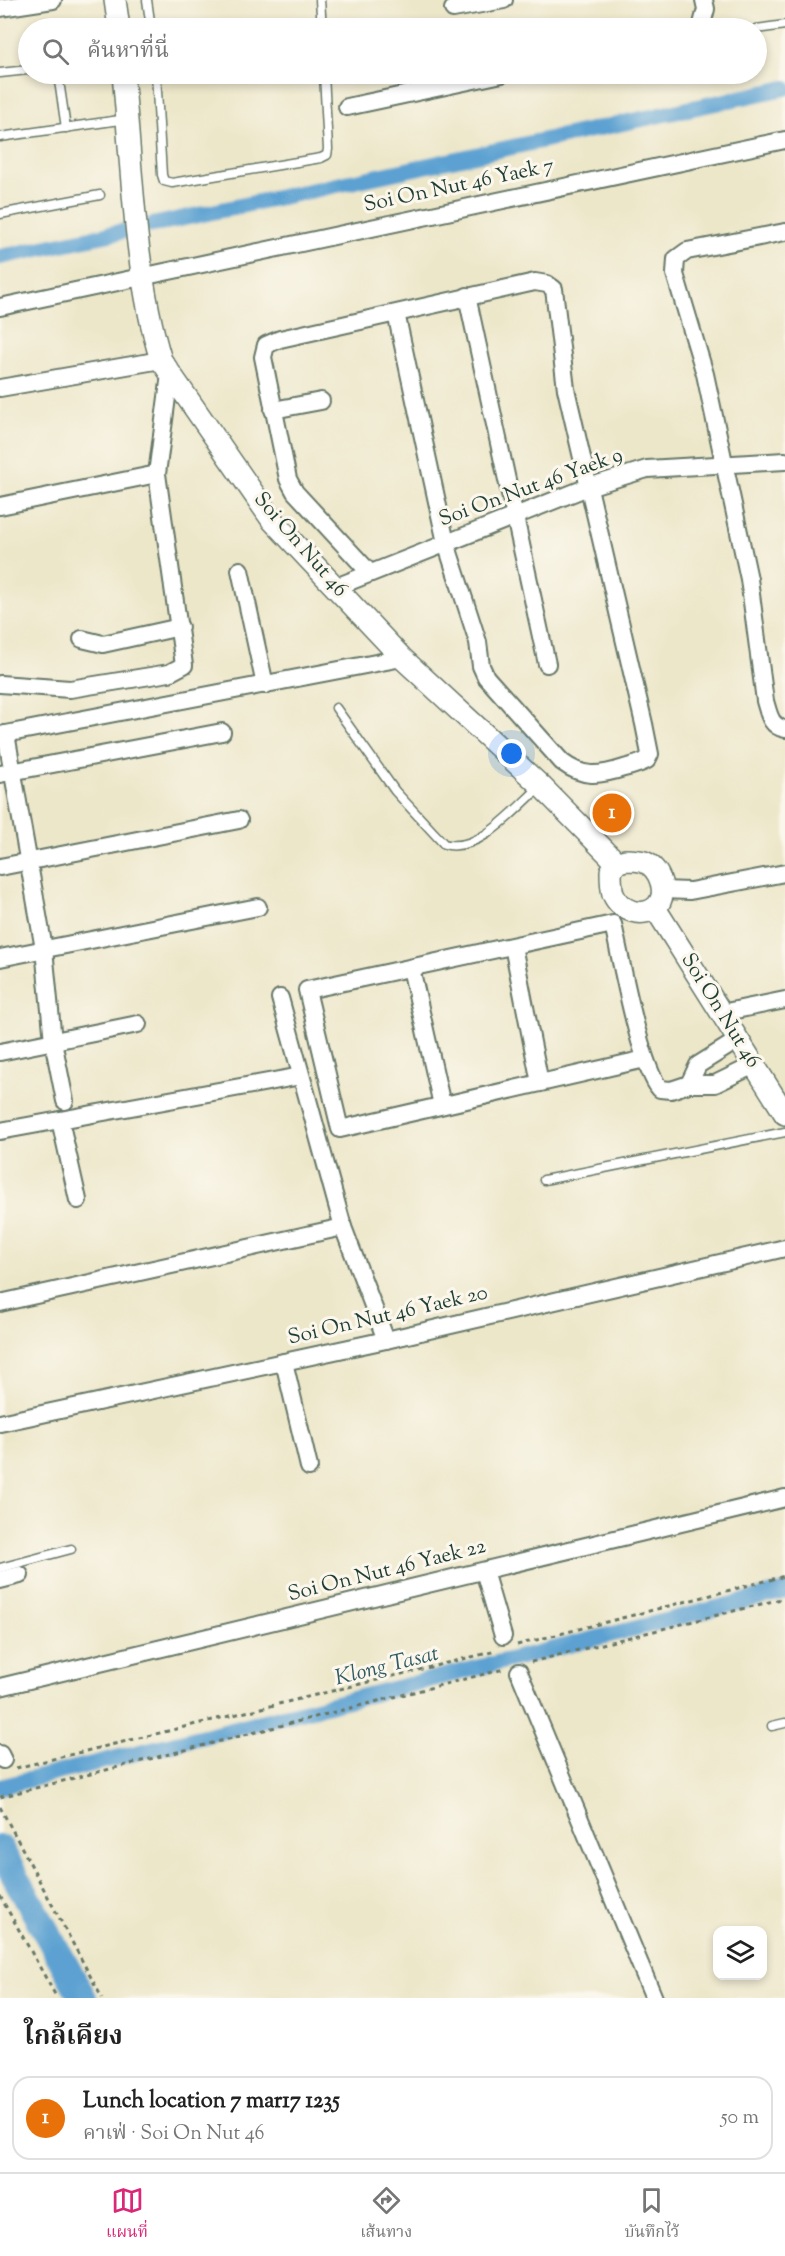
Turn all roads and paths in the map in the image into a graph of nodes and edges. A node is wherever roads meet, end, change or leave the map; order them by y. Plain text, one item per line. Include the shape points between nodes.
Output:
1 (53, 0) edge
2 (116, 0) edge
3 (147, 0) edge
4 (320, 0) edge
5 (504, 0) edge
6 (704, 0) edge
7 (0, 8) edge
8 (453, 9) dead end
9 (118, 18) edge
10 (150, 18) edge
11 (321, 18) edge
12 (704, 18) edge
13 (785, 25) edge
14 (767, 27) edge
15 (18, 71) edge
16 (0, 73) edge
17 (59, 84) edge
18 (124, 84) edge
19 (157, 84) edge
20 (325, 84) edge
21 (455, 84) edge
22 (347, 107) dead end
23 (128, 118) junction
24 (66, 128) junction
25 (0, 137) edge
26 (785, 140) edge
27 (100, 195) dead end
28 (0, 214) edge
29 (785, 232) edge
30 (143, 276) junction
31 (467, 296) junction
32 (0, 307) edge
33 (396, 313) junction
34 (166, 367) junction
35 (0, 388) edge
36 (321, 401) dead end
37 (273, 410) junction
38 (785, 461) edge
39 (723, 463) junction
40 (157, 474) junction
41 (588, 487) junction
42 (0, 506) edge
43 (515, 518) junction
44 (447, 543) junction
45 (240, 570) dead end
46 (370, 573) junction
47 (336, 587) junction
48 (180, 627) junction
49 (82, 639) dead end
50 (402, 658) junction
51 (547, 664) dead end
52 (0, 684) edge
53 (265, 685) junction
54 (336, 708) dead end
55 (785, 729) edge
56 (222, 732) dead end
57 (3, 735) edge
58 (7, 773) edge
59 (542, 786) junction
60 (238, 820) dead end
61 (29, 861) junction
62 (617, 863) junction
63 (0, 867) edge
64 (785, 873) edge
65 (659, 899) junction
66 (258, 907) dead end
67 (513, 946) junction
68 (44, 949) junction
69 (0, 958) edge
70 (411, 968) junction
71 (280, 998) dead end
72 (785, 1000) edge
73 (721, 1013) junction
74 (138, 1024) dead end
75 (738, 1040) junction
76 (54, 1041) junction
77 (0, 1052) edge
78 (645, 1059) junction
79 (754, 1065) junction
80 (301, 1076) junction
81 (540, 1083) junction
82 (689, 1084) junction
83 (65, 1101) dead end
84 (442, 1105) junction
85 (785, 1114) edge
86 (60, 1120) junction
87 (0, 1131) edge
88 (785, 1132) edge
89 (544, 1180) dead end
90 (78, 1200) dead end
91 (343, 1227) junction
92 (785, 1248) edge
93 (0, 1303) edge
94 (386, 1340) junction
95 (284, 1362) junction
96 (0, 1423) edge
97 (309, 1467) dead end
98 (785, 1498) edge
99 (71, 1549) dead end
100 (0, 1568) edge
101 (484, 1571) junction
102 (20, 1575) dead end
103 (785, 1576) edge
104 (0, 1580) edge
105 (785, 1598) edge
106 (505, 1644) junction
107 (519, 1668) junction
108 (0, 1687) edge
109 (785, 1724) edge
110 (772, 1726) dead end
111 (4, 1761) edge
112 (0, 1797) edge
113 (0, 1807) edge
114 (0, 1896) edge
115 (57, 1998) edge
116 (102, 1998) edge
117 (654, 1998) edge

1 - 7 street
2 - 9 street
3 - 10 lane
4 - 11 lane
5 - 8 street
6 - 12 street
13 - 14 lane
15 - 16 lane
17 - 24 lane
18 - 23 street, Soi On Nut 46
19 - 20 lane via 162,175 164,181 172,183 321,159 328,149
21 - 22 street
23 - 24 lane
23 - 30 street, Soi On Nut 46
24 - 25 lane
26 - 30 street, Soi On Nut 46 Yaek 7
27 - 28 lane
29 - 39 street via 687,251 676,258 675,274 705,374
30 - 32 street, Soi On Nut 46 Yaek 7
30 - 34 street, Soi On Nut 46 via 154,336
31 - 33 street
31 - 41 street via 535,282 554,289 566,389
31 - 43 street
33 - 37 street via 266,345 263,357
33 - 44 street
34 - 35 street
34 - 40 street
34 - 47 street, Soi On Nut 46 via 272,520
36 - 37 street
37 - 46 street via 284,466 295,492
38 - 39 street, Soi On Nut 46 Yaek 9
39 - 41 street, Soi On Nut 46 Yaek 9 via 648,469
39 - 55 street via 749,579 765,701 771,720
40 - 42 street
40 - 48 street
41 - 43 street, Soi On Nut 46 Yaek 9
41 - 44 street via 649,747 650,754 642,763 591,776 562,762 486,676
43 - 44 street, Soi On Nut 46 Yaek 9
43 - 51 street
44 - 46 street, Soi On Nut 46 Yaek 9
45 - 53 street
46 - 47 street, Soi On Nut 46 Yaek 9
47 - 50 street, Soi On Nut 46
48 - 49 street via 103,644
48 - 52 street via 184,665 169,673 70,689
50 - 53 street
50 - 59 street, Soi On Nut 46
53 - 57 street
54 - 59 lane via 395,790 444,844 455,847 477,842
56 - 58 street
57 - 58 street
58 - 61 street
59 - 62 street, Soi On Nut 46
60 - 61 street
61 - 63 street
61 - 68 street
62 - 65 street via 632,860 651,866 657,874
62 - 65 street via 611,871 611,883 620,904 640,912
64 - 65 street
65 - 73 street, Soi On Nut 46
66 - 68 street
67 - 70 street
67 - 78 street via 613,924
67 - 81 street
68 - 69 street
68 - 76 street
70 - 84 street
70 - 84 street via 307,990 340,1128
71 - 80 street
72 - 73 street
73 - 75 street, Soi On Nut 46
74 - 76 street
75 - 79 street, Soi On Nut 46
75 - 82 street via 698,1065
76 - 77 street
76 - 83 street
78 - 81 street
78 - 82 street via 660,1089
79 - 82 street via 715,1084
79 - 85 street, Soi On Nut 46
80 - 86 street
80 - 91 street
81 - 84 street
86 - 87 street
86 - 90 street
88 - 89 lane
91 - 93 street
91 - 94 street
92 - 94 street, Soi On Nut 46 Yaek 20
94 - 95 street, Soi On Nut 46 Yaek 20
95 - 96 street, Soi On Nut 46 Yaek 20
95 - 97 street
98 - 101 street, Soi On Nut 46 Yaek 22
99 - 100 lane
101 - 106 street
101 - 108 street, Soi On Nut 46 Yaek 22
102 - 104 street
103 - 106 path
105 - 107 path
106 - 111 path
107 - 112 path
107 - 117 street
109 - 110 lane
113 - 116 path
114 - 115 path

